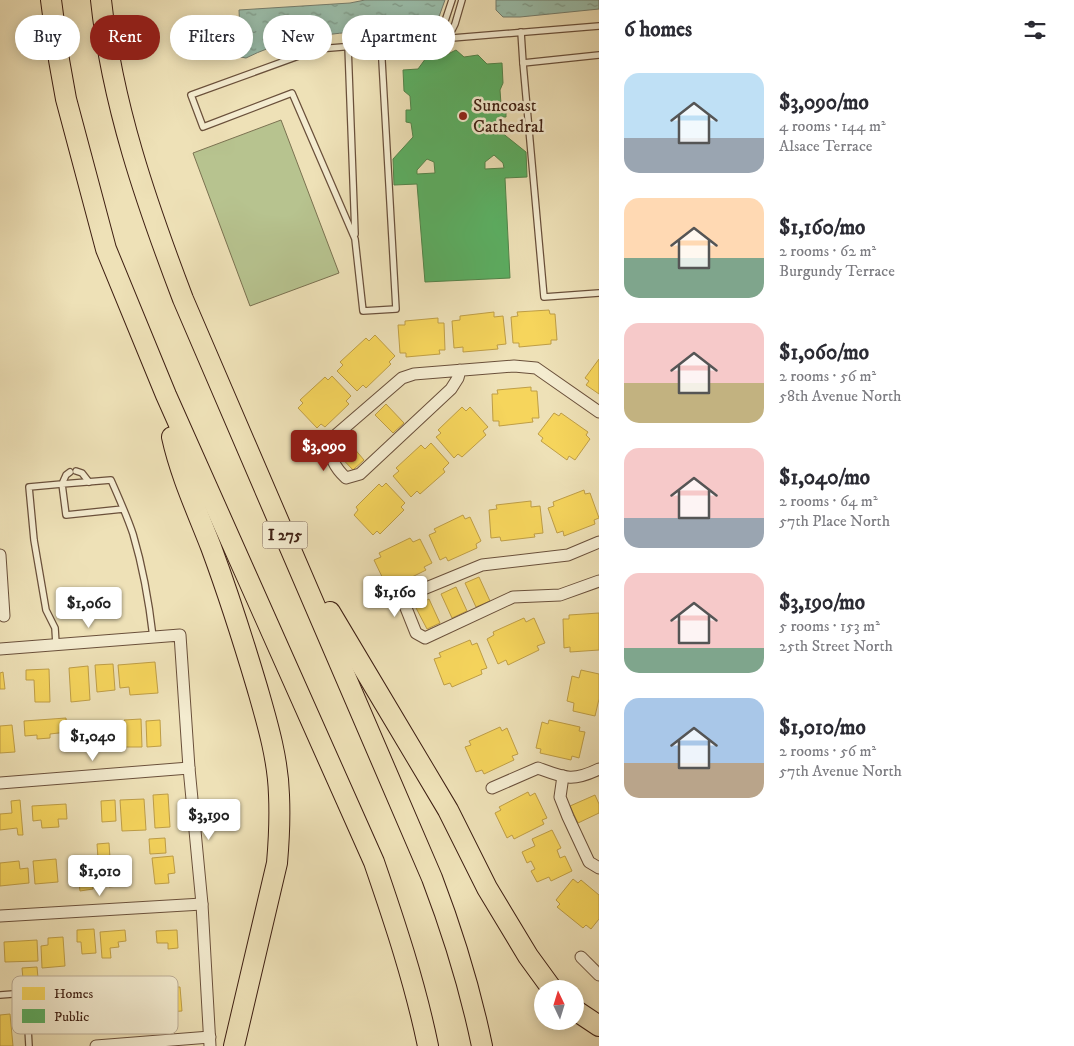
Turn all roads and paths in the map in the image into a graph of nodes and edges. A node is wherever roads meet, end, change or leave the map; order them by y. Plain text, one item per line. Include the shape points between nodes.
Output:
1 (51, 0) edge
2 (452, 0) edge
3 (462, 0) edge
4 (102, 10) edge
5 (447, 15) edge
6 (455, 24) edge
7 (599, 26) edge
8 (521, 32) junction
9 (455, 37) edge
10 (342, 47) edge
11 (599, 54) edge
12 (349, 60) edge
13 (382, 60) edge
14 (523, 63) junction
15 (355, 239) junction
16 (599, 293) edge
17 (460, 370) junction
18 (166, 395) junction
19 (599, 412) edge
20 (89, 482) junction
21 (62, 484) junction
22 (123, 509) junction
23 (279, 520) junction
24 (599, 542) edge
25 (0, 555) edge
26 (599, 581) edge
27 (4, 616) dead end
28 (153, 637) junction
29 (56, 644) junction
30 (0, 648) edge
31 (189, 768) junction
32 (599, 769) edge
33 (563, 776) junction
34 (0, 783) edge
35 (492, 788) dead end
36 (599, 868) edge
37 (202, 904) junction
38 (0, 916) edge
39 (581, 957) dead end
40 (599, 975) edge
41 (545, 980) edge
42 (584, 1016) edge
43 (599, 1026) edge
44 (210, 1042) edge
45 (96, 1046) edge
46 (234, 1046) edge
47 (428, 1046) edge
48 (482, 1046) edge

1 - 18 highway, I 275 via 66,100 106,249
2 - 5 lane
3 - 6 lane
4 - 23 highway, I 275 via 121,113 156,229
7 - 8 lane
8 - 9 lane
8 - 14 lane
10 - 15 lane via 318,49 191,95 203,127 292,93
11 - 14 lane
12 - 15 lane
13 - 15 lane via 396,309 363,311
14 - 16 lane via 544,297
17 - 17 street via 402,378 328,441 330,456 338,471 346,478 360,474 451,388
17 - 19 street via 514,366 536,368
18 - 46 highway via 172,439 221,575 264,710 279,793 277,863
18 - 47 highway, I 275 via 374,862 396,925
20 - 21 lane
20 - 21 lane via 82,473 73,471 66,475
20 - 22 lane via 111,480
21 - 22 lane via 66,515
21 - 29 lane via 30,487 34,540 46,610 55,628
22 - 28 lane via 144,576
23 - 41 highway via 327,608 448,810 487,888
23 - 48 highway, I 275 via 432,878 464,972
24 - 26 street via 568,555 482,565 409,595 404,603 416,633 425,638 513,597 560,594
25 - 27 street
28 - 29 street
28 - 31 street via 180,635
29 - 30 street
31 - 34 street
31 - 37 street
32 - 33 street via 585,776
33 - 35 street via 538,768
33 - 36 street via 560,796 568,817 589,862
37 - 38 street
37 - 44 street
39 - 40 street
42 - 43 highway
44 - 45 street

